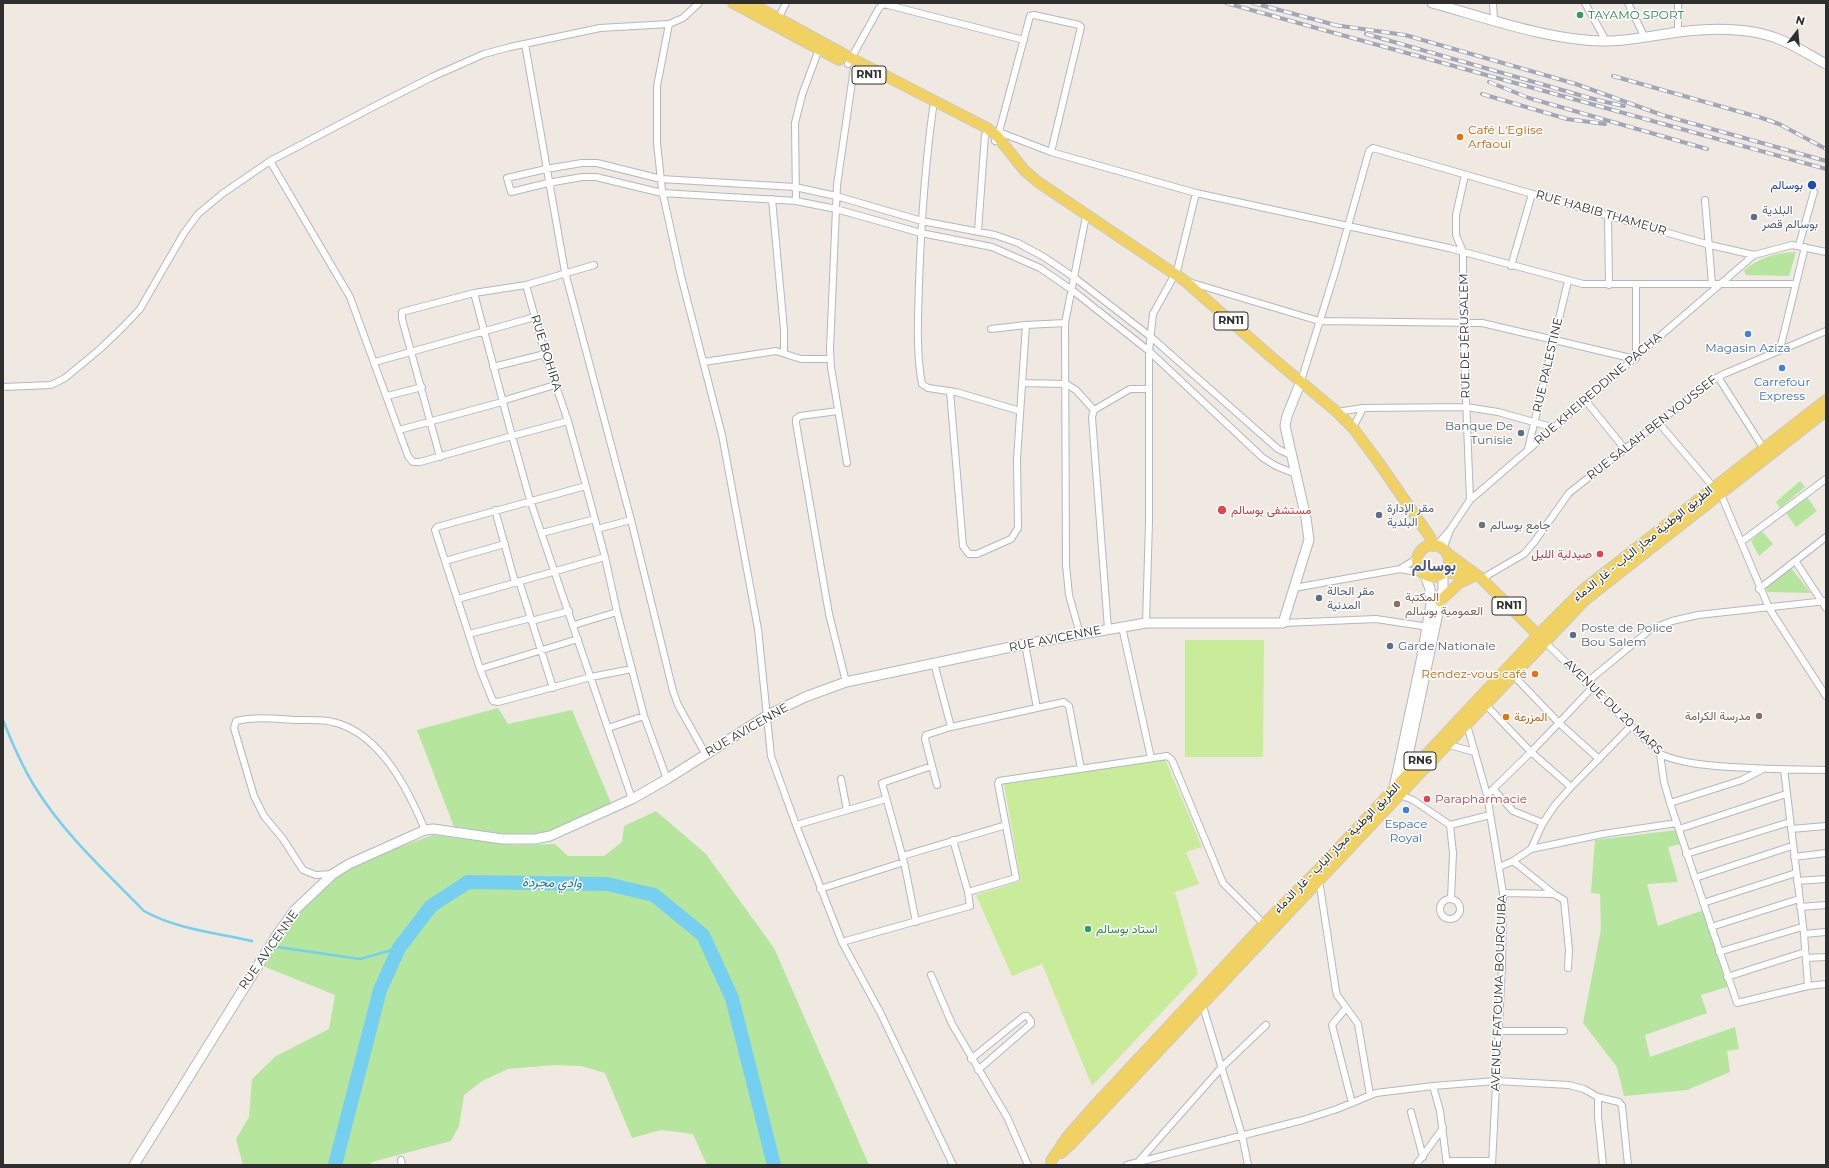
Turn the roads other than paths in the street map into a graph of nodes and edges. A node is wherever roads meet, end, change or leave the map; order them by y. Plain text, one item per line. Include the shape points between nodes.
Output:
1 (698, 3) edge
2 (733, 3) edge
3 (750, 3) edge
4 (786, 3) edge
5 (1432, 3) edge
6 (1493, 3) edge
7 (1585, 3) edge
8 (1628, 3) edge
9 (1678, 3) edge
10 (778, 18) junction
11 (1494, 20) junction
12 (669, 24) junction
13 (1678, 32) junction
14 (1645, 38) junction
15 (1024, 40) junction
16 (1606, 41) junction
17 (525, 44) junction
18 (819, 49) junction
19 (851, 63) junction
20 (1826, 64) edge
21 (933, 108) junction
22 (985, 135) junction
23 (997, 136) junction
24 (1051, 152) junction
25 (270, 162) junction
26 (546, 169) junction
27 (1465, 175) junction
28 (661, 179) junction
29 (548, 183) junction
30 (796, 187) junction
31 (1814, 192) dead end
32 (662, 193) junction
33 (1196, 193) junction
34 (1532, 194) junction
35 (836, 196) junction
36 (772, 199) junction
37 (1705, 200) dead end
38 (796, 201) junction
39 (836, 209) junction
40 (1608, 215) junction
41 (1086, 216) junction
42 (922, 221) junction
43 (1347, 226) junction
44 (978, 231) junction
45 (921, 233) junction
46 (1710, 245) junction
47 (1802, 246) junction
48 (1463, 252) junction
49 (1826, 252) edge
50 (1754, 255) junction
51 (594, 265) dead end
52 (1511, 266) junction
53 (565, 272) junction
54 (1179, 276) junction
55 (1075, 278) junction
56 (1568, 281) junction
57 (1712, 284) junction
58 (1721, 284) junction
59 (1795, 284) junction
60 (526, 285) junction
61 (1609, 285) junction
62 (1636, 285) junction
63 (1072, 290) junction
64 (474, 293) junction
65 (535, 317) junction
66 (1319, 321) junction
67 (1463, 321) junction
68 (1066, 323) junction
69 (1026, 326) junction
70 (991, 329) dead end
71 (483, 330) junction
72 (1826, 332) edge
73 (1151, 337) junction
74 (1554, 339) junction
75 (1780, 349) junction
76 (411, 350) junction
77 (1149, 351) junction
78 (784, 353) junction
79 (545, 354) junction
80 (1636, 358) junction
81 (830, 359) junction
82 (375, 362) junction
83 (704, 362) junction
84 (493, 367) junction
85 (1718, 377) junction
86 (1301, 381) junction
87 (1022, 383) junction
88 (1066, 384) junction
89 (556, 385) junction
90 (3, 387) edge
91 (422, 387) junction
92 (1149, 389) junction
93 (950, 391) junction
94 (388, 396) junction
95 (1826, 400) edge
96 (502, 401) junction
97 (1586, 401) junction
98 (1466, 407) junction
99 (1363, 408) junction
100 (1094, 410) junction
101 (838, 411) junction
102 (1020, 411) junction
103 (1826, 411) edge
104 (1337, 412) junction
105 (431, 421) junction
106 (568, 421) junction
107 (1535, 421) junction
108 (1658, 422) junction
109 (1353, 428) junction
110 (1555, 428) junction
111 (399, 430) junction
112 (512, 436) junction
113 (1624, 448) junction
114 (1528, 449) junction
115 (1764, 449) junction
116 (1291, 455) junction
117 (440, 456) junction
118 (848, 463) dead end
119 (1296, 474) junction
120 (1826, 479) edge
121 (586, 486) junction
122 (1716, 491) junction
123 (530, 500) junction
124 (1470, 500) junction
125 (495, 510) junction
126 (595, 519) junction
127 (631, 520) junction
128 (597, 529) junction
129 (542, 533) junction
130 (1826, 537) edge
131 (1741, 542) junction
132 (505, 544) junction
133 (1437, 548) junction
134 (605, 557) junction
135 (1418, 558) junction
136 (445, 561) junction
137 (1796, 562) junction
138 (1400, 569) junction
139 (555, 572) junction
140 (1444, 573) junction
141 (1424, 574) junction
142 (1479, 577) junction
143 (517, 582) junction
144 (1294, 588) junction
145 (1760, 589) junction
146 (458, 599) junction
147 (1440, 601) junction
148 (1824, 601) edge
149 (1769, 608) junction
150 (1826, 608) edge
151 (569, 611) junction
152 (617, 612) junction
153 (531, 619) junction
154 (1146, 623) junction
155 (1284, 623) junction
156 (574, 625) junction
157 (1122, 627) junction
158 (1431, 627) junction
159 (1108, 629) junction
160 (469, 634) junction
161 (1080, 634) junction
162 (578, 639) junction
163 (1542, 639) junction
164 (1025, 644) junction
165 (541, 651) junction
166 (934, 663) junction
167 (480, 669) junction
168 (632, 669) junction
169 (1514, 676) junction
170 (591, 677) junction
171 (846, 682) junction
172 (1586, 683) junction
173 (553, 688) junction
174 (1592, 688) junction
175 (1826, 696) edge
176 (1486, 705) junction
177 (1037, 708) junction
178 (768, 715) junction
179 (644, 716) junction
180 (1559, 723) junction
181 (1467, 725) junction
182 (1630, 726) junction
183 (951, 727) junction
184 (608, 728) junction
185 (1449, 745) junction
186 (1475, 752) junction
187 (1531, 752) junction
188 (705, 753) junction
189 (1660, 754) junction
190 (1151, 758) junction
191 (1599, 759) junction
192 (932, 766) junction
193 (1081, 769) junction
194 (1763, 769) junction
195 (1784, 770) junction
196 (1826, 770) edge
197 (667, 779) junction
198 (841, 779) dead end
199 (1405, 782) junction
200 (937, 785) dead end
201 (1571, 787) junction
202 (1493, 789) junction
203 (1397, 791) junction
204 (1786, 794) junction
205 (1487, 795) junction
206 (632, 799) junction
207 (886, 799) junction
208 (1413, 800) junction
209 (1670, 803) junction
210 (848, 810) junction
211 (1490, 815) junction
212 (1790, 822) junction
213 (1543, 823) junction
214 (796, 825) junction
215 (1450, 825) junction
216 (1006, 826) junction
217 (1678, 826) junction
218 (1826, 826) edge
219 (1791, 829) junction
220 (425, 830) junction
221 (953, 840) junction
222 (1792, 846) junction
223 (1530, 849) junction
224 (1686, 854) junction
225 (1826, 854) edge
226 (902, 856) junction
227 (1794, 857) junction
228 (1513, 861) junction
229 (904, 862) junction
230 (1499, 867) junction
231 (1317, 871) junction
232 (1796, 873) junction
233 (333, 874) junction
234 (1695, 878) junction
235 (1826, 879) edge
236 (1797, 881) junction
237 (1319, 882) junction
238 (820, 889) junction
239 (968, 892) junction
240 (1503, 893) junction
241 (1554, 894) junction
242 (1451, 899) dead end
243 (1799, 899) junction
244 (1703, 903) junction
245 (1826, 905) edge
246 (1800, 907) junction
247 (916, 922) junction
248 (1264, 924) junction
249 (1711, 927) junction
250 (1802, 927) junction
251 (1826, 932) edge
252 (1804, 934) junction
253 (842, 942) junction
254 (1249, 949) junction
255 (1719, 952) junction
256 (1806, 955) junction
257 (1826, 957) edge
258 (1568, 968) dead end
259 (931, 975) dead end
260 (1727, 977) junction
261 (1826, 984) edge
262 (1808, 986) junction
263 (1201, 1000) junction
264 (1346, 1008) junction
265 (1266, 1025) dead end
266 (1498, 1031) junction
267 (1564, 1031) dead end
268 (971, 1059) junction
269 (1221, 1068) junction
270 (978, 1070) junction
271 (1496, 1081) junction
272 (1433, 1086) junction
273 (1370, 1095) junction
274 (1598, 1097) junction
275 (1352, 1103) junction
276 (1411, 1112) dead end
277 (1443, 1128) junction
278 (1242, 1135) junction
279 (1423, 1156) junction
280 (1139, 1161) junction
281 (1050, 1163) edge
282 (1447, 1163) edge
283 (1492, 1163) edge
284 (134, 1165) edge
285 (953, 1165) edge
286 (1028, 1165) edge
287 (1127, 1165) edge
288 (1248, 1165) edge
289 (1416, 1165) edge
290 (1603, 1165) edge
291 (1628, 1165) edge

1 - 12 street via 683,18
2 - 18 main road, RN11
3 - 10 main road, RN11
4 - 10 street
5 - 11 street
6 - 11 street
7 - 16 street
8 - 14 street
9 - 13 street
10 - 19 main road, RN11
11 - 16 street via 1554,35
12 - 17 street via 600,28
12 - 28 street via 657,86 657,143
13 - 14 street
13 - 20 street via 1727,30 1763,34 1793,45
14 - 16 street
15 - 19 street via 884,4 879,8
15 - 23 street
15 - 24 street via 1032,15 1081,27
17 - 25 street via 484,54 439,74
17 - 26 street
18 - 19 main road, RN11
18 - 30 street via 802,95 796,123
19 - 21 main road, RN11
19 - 23 main road, RN11 via 987,128
19 - 35 street
21 - 22 main road, RN11
21 - 42 street via 926,153
22 - 23 main road, RN11
22 - 44 street
23 - 24 street
23 - 41 main road, RN11 via 1005,148 1038,182
24 - 33 street
25 - 82 street via 350,297
25 - 90 street via 222,194 198,214 184,233 140,309 94,354 65,378 51,384
26 - 28 street via 582,163 597,164
26 - 29 street
26 - 29 street via 507,178 511,192
27 - 34 street, RUE HABIB THAMEUR
27 - 43 street, RUE HABIB THAMEUR via 1373,148 1369,152
27 - 48 street, RUE DE JÉRUSALEM via 1456,215 1456,235
28 - 30 street
28 - 32 street
29 - 32 street via 596,177
29 - 53 street
30 - 35 street
30 - 38 street
31 - 47 street
32 - 36 street
32 - 83 street
33 - 43 street
33 - 54 street
34 - 40 street, RUE HABIB THAMEUR
34 - 52 street
35 - 39 street
35 - 42 street
36 - 38 street
36 - 78 street
37 - 46 street
38 - 39 street
39 - 45 street
39 - 81 street
40 - 46 street, RUE HABIB THAMEUR
40 - 61 street
41 - 54 main road, RN11
41 - 55 street
42 - 44 street
42 - 45 street
43 - 48 street
43 - 66 street
44 - 55 street via 1018,243
45 - 63 street via 992,247 1040,268
45 - 93 street via 918,317 922,384 928,388
46 - 50 street, RUE HABIB THAMEUR
46 - 57 street
47 - 49 street, RUE HABIB THAMEUR
47 - 50 street, RUE HABIB THAMEUR via 1785,246
47 - 59 street
48 - 52 street
48 - 67 street, RUE DE JÉRUSALEM
50 - 58 street, RUE KHEIREDDINE PACHA
51 - 53 street
52 - 56 street
53 - 60 street
53 - 127 street
54 - 66 street
54 - 73 street via 1153,314
54 - 86 main road, RN11
55 - 63 street
55 - 73 street
56 - 61 street
56 - 74 street, RUE PALESTINE
57 - 58 street
57 - 62 street
58 - 59 street
58 - 80 street, RUE KHEIREDDINE PACHA
59 - 75 street
60 - 64 street
60 - 65 street, RUE BOHIRA
61 - 62 street
62 - 80 street
63 - 68 street
63 - 77 street
64 - 71 street
64 - 76 street via 402,312
65 - 71 street
65 - 79 street, RUE BOHIRA
66 - 67 street
66 - 86 street
67 - 74 street via 1505,327
67 - 98 street, RUE DE JÉRUSALEM
68 - 69 street
68 - 88 street
69 - 70 street
69 - 87 street
71 - 76 street
71 - 84 street
72 - 75 street, RUE SALAH BEN YOUSSEF
73 - 77 street
73 - 116 street via 1278,449
74 - 80 street
74 - 107 street, RUE PALESTINE
75 - 85 street, RUE SALAH BEN YOUSSEF
76 - 82 street
76 - 91 street
77 - 92 street
77 - 119 street via 1263,458
78 - 81 street via 800,359
78 - 83 street via 763,351
79 - 84 street
79 - 89 street, RUE BOHIRA
80 - 97 street, RUE KHEIREDDINE PACHA
81 - 101 street
82 - 94 street
83 - 178 street via 722,435 758,629
84 - 96 street
85 - 108 street, RUE SALAH BEN YOUSSEF
85 - 115 street
86 - 104 main road, RN11
86 - 116 street via 1285,426
87 - 88 street
87 - 102 street
88 - 100 street via 1076,390
88 - 161 street via 1066,565 1069,595
89 - 96 street
89 - 106 street, RUE BOHIRA
91 - 94 street
91 - 105 street
92 - 100 street via 1130,389
92 - 154 street
93 - 102 street
93 - 102 street via 963,546 969,554 977,554 1011,539 1018,528 1017,459
94 - 111 street
95 - 115 main road, الطريق الوطنية مجاز الباب - غار الدماء / RN6
96 - 105 street
96 - 112 street
97 - 110 street, RUE KHEIREDDINE PACHA
97 - 113 street
98 - 99 street
98 - 107 street
98 - 124 street, RUE DE JÉRUSALEM
99 - 104 street
99 - 109 street
100 - 159 street via 1092,417 1096,483
101 - 118 street
101 - 171 street via 800,416 796,423 829,614
103 - 122 main road, الطريق الوطنية مجاز الباب - غار الدماء / RN6
104 - 109 main road, RN11
105 - 111 street
105 - 117 street
106 - 112 street
106 - 121 street, RUE BOHIRA
107 - 110 street
107 - 114 street, RUE PALESTINE
108 - 113 street, RUE SALAH BEN YOUSSEF
108 - 122 street
109 - 133 main road, RN11 via 1380,463
110 - 114 street, RUE KHEIREDDINE PACHA
111 - 117 street via 411,461 420,462
112 - 117 street
112 - 123 street
113 - 142 street, RUE SALAH BEN YOUSSEF via 1569,493 1524,554 1488,575
114 - 124 street, RUE KHEIREDDINE PACHA
115 - 122 main road, الطريق الوطنية مجاز الباب - غار الدماء / RN6
116 - 119 street
119 - 144 street via 1309,540
120 - 131 street
121 - 123 street
121 - 126 street, RUE BOHIRA
122 - 131 street
122 - 163 main road, الطريق الوطنية مجاز الباب - غار الدماء / RN6 via 1584,589
123 - 125 street
123 - 129 street
124 - 133 street, RUE KHEIREDDINE PACHA
125 - 132 street
125 - 136 street via 436,528
126 - 128 street, RUE BOHIRA
126 - 129 street
127 - 128 street
127 - 188 street via 673,691
128 - 134 street, RUE BOHIRA
129 - 139 street
130 - 137 street
131 - 145 street
132 - 136 street
132 - 143 street
133 - 135 main road
133 - 140 main road, RN11 via 1449,561
133 - 142 main road, RN11
134 - 139 street
134 - 152 street, RUE BOHIRA
135 - 138 street
135 - 141 main road via 1419,569
136 - 146 street
137 - 145 street
137 - 148 street
138 - 141 street
138 - 144 street
139 - 143 street
139 - 151 street
140 - 141 main road via 1431,577
140 - 142 main road
140 - 147 street
141 - 158 street via 1431,597
142 - 147 main road via 1459,583
142 - 163 main road, AVENUE DU 20 MARS / RN11
143 - 146 street
143 - 153 street
144 - 155 street
145 - 149 street
146 - 160 street
147 - 158 street
148 - 149 street
148 - 150 street
149 - 172 street via 1698,615 1652,629
149 - 175 street
151 - 153 street
151 - 156 street
152 - 156 street
152 - 168 street, RUE BOHIRA
153 - 160 street
153 - 165 street
154 - 155 street, RUE AVICENNE
154 - 157 street, RUE AVICENNE
155 - 158 street via 1376,619
156 - 162 street
157 - 159 street, RUE AVICENNE
157 - 190 street
158 - 199 street
158 - 203 street
159 - 161 street, RUE AVICENNE
160 - 167 street
161 - 164 street, RUE AVICENNE
162 - 165 street
162 - 170 street
163 - 169 main road, الطريق الوطنية مجاز الباب - غار الدماء / RN6
163 - 172 street, AVENUE DU 20 MARS
163 - 199 main road, الطريق الوطنية مجاز الباب - غار الدماء / RN6
164 - 166 street, RUE AVICENNE
164 - 177 street
165 - 167 street
165 - 173 street
166 - 171 street, RUE AVICENNE
166 - 183 street
167 - 173 street via 492,699 496,702
168 - 170 street
168 - 179 street, RUE BOHIRA
169 - 176 main road, الطريق الوطنية مجاز الباب - غار الدماء / RN6
169 - 180 street
170 - 173 street
170 - 184 street
171 - 178 street, RUE AVICENNE
172 - 174 street, AVENUE DU 20 MARS
174 - 180 street
174 - 182 street, AVENUE DU 20 MARS
176 - 181 main road, الطريق الوطنية مجاز الباب - غار الدماء / RN6
176 - 187 street
177 - 183 street
177 - 193 street via 1064,702 1068,704
178 - 188 street, RUE AVICENNE
178 - 214 street via 771,756
179 - 184 street
179 - 197 street, RUE BOHIRA
180 - 187 street
180 - 191 street
181 - 185 main road, الطريق الوطنية مجاز الباب - غار الدماء / RN6
181 - 186 street, AVENUE FATOUMA BOURGUIBA
182 - 189 street, AVENUE DU 20 MARS
182 - 191 street
183 - 192 street via 926,735
184 - 206 street
185 - 186 street
185 - 199 main road, الطريق الوطنية مجاز الباب - غار الدماء / RN6
186 - 205 street, AVENUE FATOUMA BOURGUIBA
187 - 201 street
187 - 202 street
188 - 197 street, RUE AVICENNE
189 - 194 street, AVENUE DU 20 MARS via 1688,764
189 - 209 street
190 - 193 street
190 - 248 street via 1167,756 1172,760 1223,883
191 - 201 street
192 - 200 street
192 - 207 street via 884,781 882,785
193 - 216 street via 999,780
194 - 195 street, AVENUE DU 20 MARS
194 - 209 street via 1742,780
195 - 196 street, AVENUE DU 20 MARS
195 - 204 street
197 - 206 street, RUE AVICENNE
198 - 210 street
199 - 203 main road, الطريق الوطنية مجاز الباب - غار الدماء / RN6
199 - 208 street
201 - 213 street
202 - 205 street
202 - 213 street via 1513,810
203 - 208 street
203 - 231 main road, الطريق الوطنية مجاز الباب - غار الدماء / RN6
203 - 237 main road, الطريق الوطنية مجاز الباب - غار الدماء / RN6
204 - 212 street
204 - 217 street
205 - 211 street, AVENUE FATOUMA BOURGUIBA
206 - 220 street, RUE AVICENNE via 563,832 535,839 502,839 434,829
207 - 210 street
207 - 226 street
208 - 215 street
209 - 217 street
210 - 214 street
211 - 215 street
211 - 230 street, AVENUE FATOUMA BOURGUIBA
212 - 219 street
212 - 224 street
213 - 223 street
214 - 238 street
215 - 242 street via 1453,853
216 - 221 street
216 - 239 street via 1015,880
217 - 223 street via 1603,834
217 - 224 street
218 - 219 street
219 - 222 street
220 - 233 street, RUE AVICENNE via 349,864
220 - 233 street via 413,802 398,777 378,750 353,730 327,721 268,717 236,721 234,728 254,796 261,811 283,838 303,870 316,875
221 - 226 street
221 - 239 street
222 - 227 street
222 - 234 street
223 - 228 street
224 - 234 street
225 - 227 street
226 - 229 street
227 - 232 street
228 - 230 street
228 - 241 street
229 - 238 street
229 - 247 street
230 - 240 street, AVENUE FATOUMA BOURGUIBA
231 - 237 street
231 - 248 main road, الطريق الوطنية مجاز الباب - غار الدماء / RN6
232 - 236 street
232 - 244 street
233 - 284 street, RUE AVICENNE via 295,910 276,935
234 - 244 street
235 - 236 street
236 - 243 street
237 - 254 main road, الطريق الوطنية مجاز الباب - غار الدماء / RN6
237 - 264 street via 1336,991
238 - 253 street
239 - 247 street via 970,906
240 - 241 street
240 - 266 street, AVENUE FATOUMA BOURGUIBA
241 - 258 street via 1563,898 1565,902
243 - 246 street
243 - 249 street
244 - 249 street
245 - 246 street
246 - 250 street
247 - 253 street
248 - 254 main road, الطريق الوطنية مجاز الباب - غار الدماء / RN6
249 - 255 street
250 - 252 street
250 - 255 street
251 - 252 street
252 - 256 street
253 - 285 street via 887,1026
254 - 263 main road, الطريق الوطنية مجاز الباب - غار الدماء / RN6
255 - 260 street
256 - 257 street
256 - 260 street
256 - 262 street
259 - 268 street via 952,1024
260 - 262 street via 1738,1004
261 - 262 street
263 - 269 street
263 - 281 main road, الطريق الوطنية مجاز الباب - غار الدماء / RN6 via 1113,1093 1067,1137
264 - 273 street via 1358,1024
264 - 275 street via 1332,1025
265 - 269 street
266 - 267 street
266 - 271 street, AVENUE FATOUMA BOURGUIBA
268 - 270 street
268 - 270 street via 1024,1016 1031,1021 1031,1024
269 - 278 street
269 - 280 street
270 - 286 street via 1007,1117
271 - 272 street
271 - 274 street via 1569,1085 1584,1089
271 - 283 street, AVENUE FATOUMA BOURGUIBA
272 - 273 street
272 - 277 street
273 - 275 street
274 - 290 street
274 - 291 street via 1621,1103
275 - 278 street via 1303,1120
276 - 279 street
277 - 279 street
277 - 282 street
278 - 280 street
278 - 288 street
279 - 289 street
280 - 287 street
282 - 283 street

